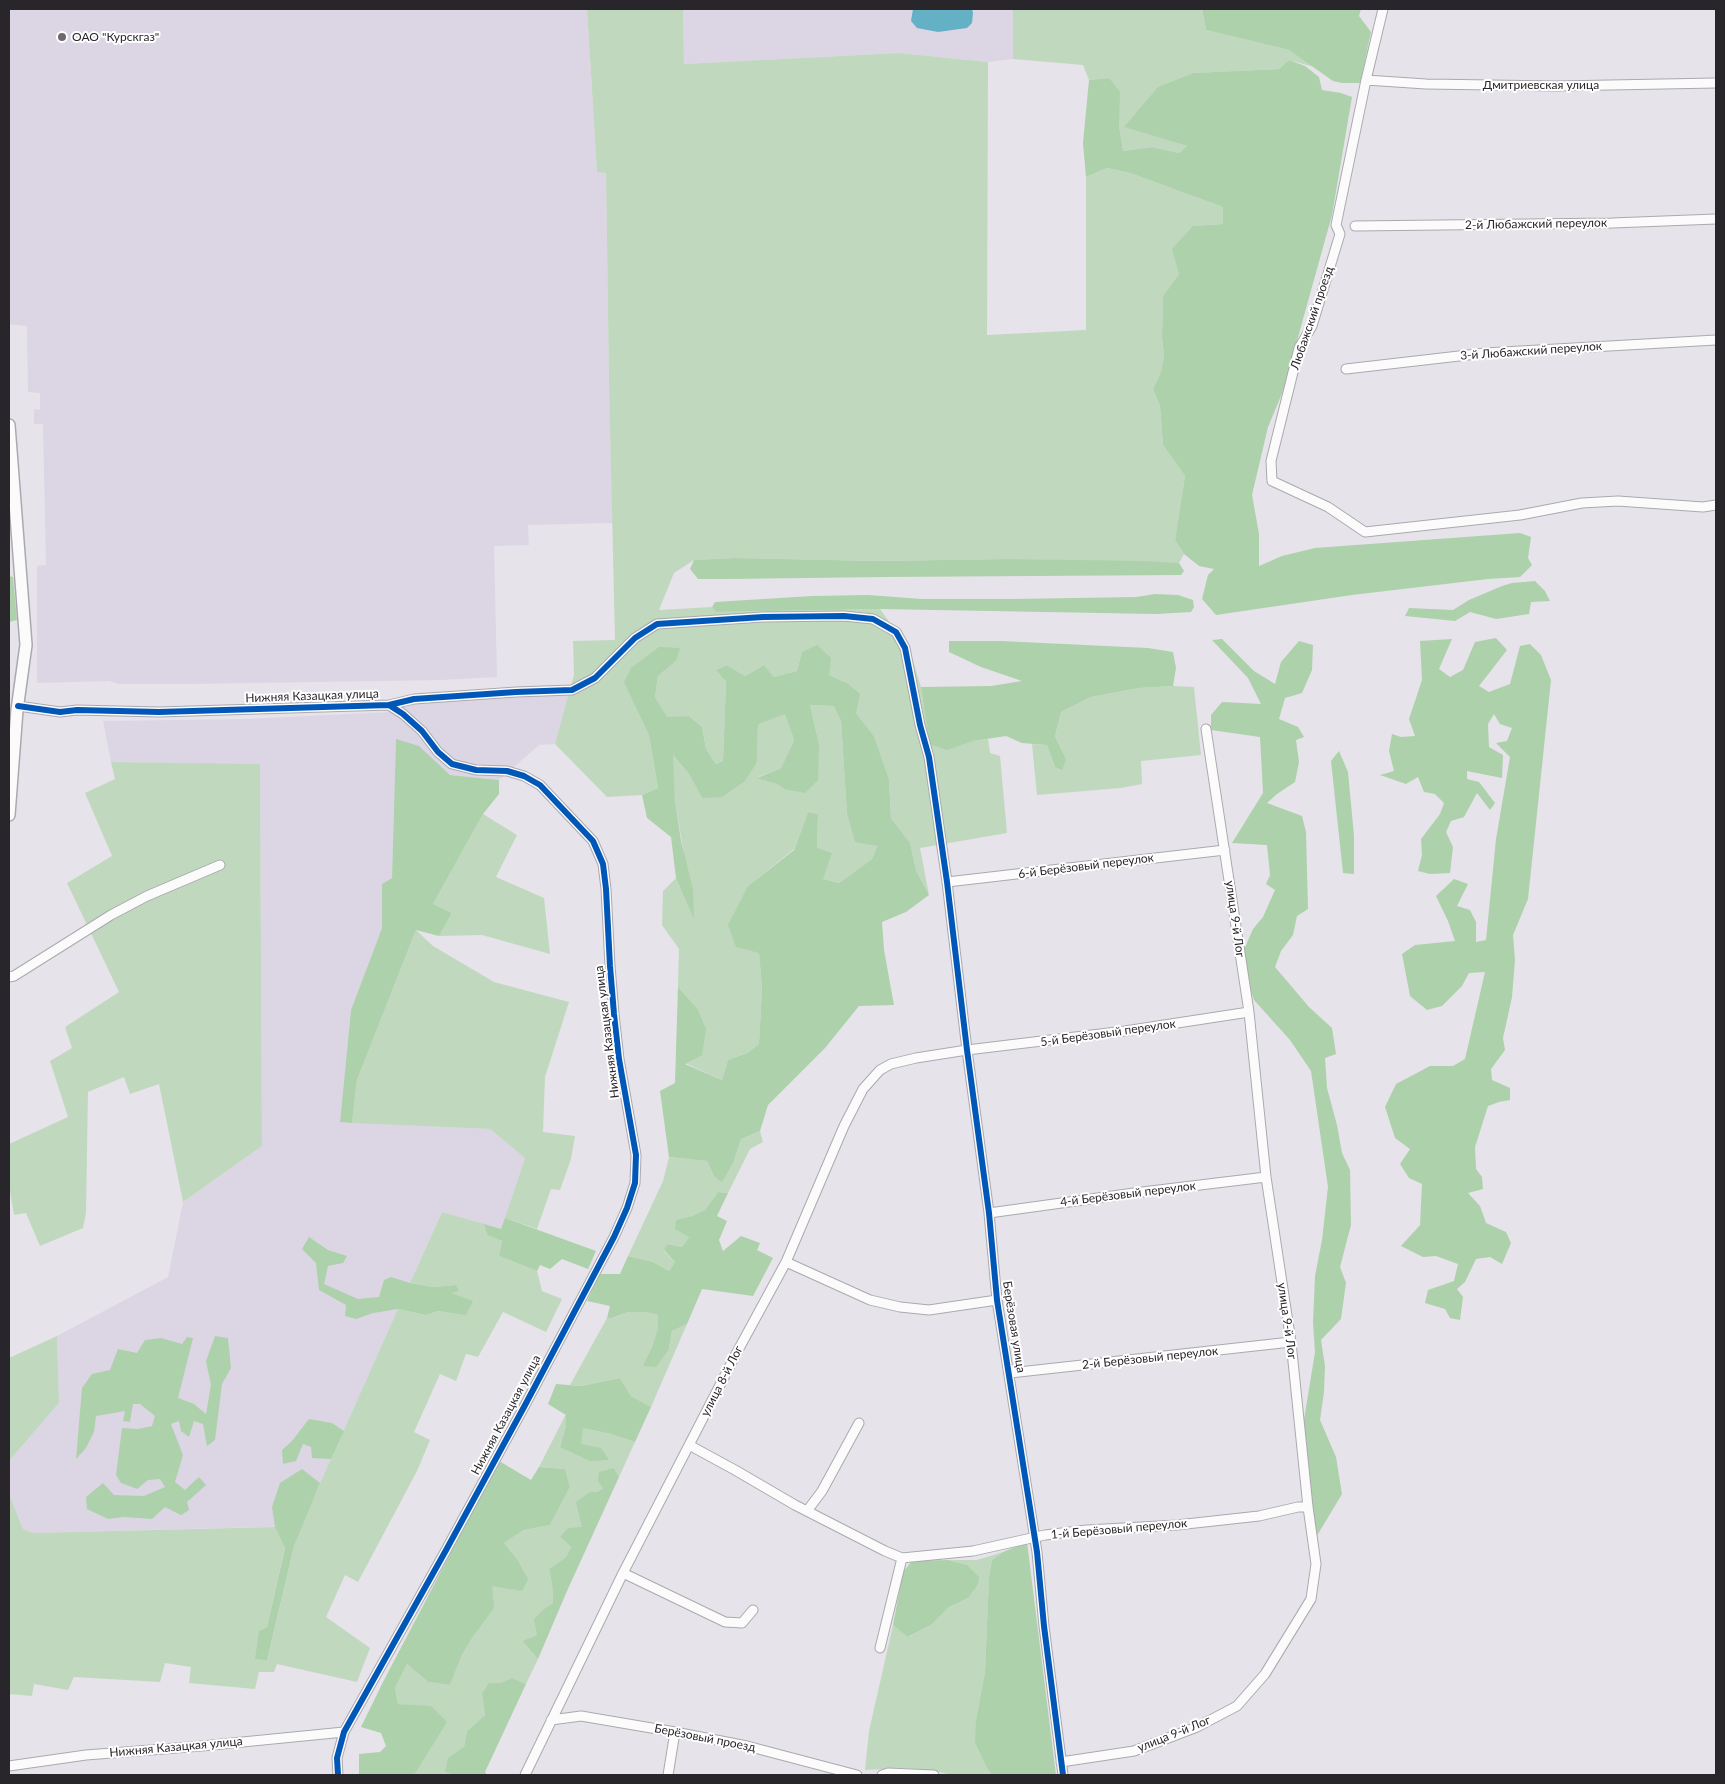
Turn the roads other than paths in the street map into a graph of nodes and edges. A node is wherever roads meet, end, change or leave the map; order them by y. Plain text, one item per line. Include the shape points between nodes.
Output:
1 (1383, 9) edge
2 (1366, 80) junction
3 (1716, 83) edge
4 (1716, 219) edge
5 (1355, 226) dead end
6 (1716, 340) edge
7 (1346, 369) dead end
8 (9, 425) edge
9 (1716, 505) edge
10 (390, 705) junction
11 (18, 706) junction
12 (1206, 729) dead end
13 (9, 815) edge
14 (1225, 850) junction
15 (220, 865) dead end
16 (948, 882) junction
17 (9, 977) edge
18 (1248, 1012) junction
19 (967, 1050) junction
20 (1266, 1177) junction
21 (989, 1213) junction
22 (786, 1262) junction
23 (997, 1300) junction
24 (1291, 1342) junction
25 (1010, 1373) junction
26 (859, 1423) dead end
27 (689, 1446) junction
28 (1308, 1507) junction
29 (807, 1511) junction
30 (1035, 1537) junction
31 (902, 1558) junction
32 (623, 1573) junction
33 (753, 1610) dead end
34 (880, 1648) dead end
35 (551, 1720) junction
36 (344, 1732) junction
37 (675, 1732) junction
38 (1062, 1762) junction
39 (9, 1766) edge
40 (338, 1775) edge
41 (525, 1775) edge
42 (668, 1775) edge
43 (857, 1775) edge
44 (882, 1775) edge
45 (934, 1775) edge
46 (1063, 1775) edge

1 - 2 street, Любажский проезд
2 - 3 street, Дмитриевская улица via 1557,86
2 - 9 street, Любажский проезд via 1336,225 1340,234 1312,326 1298,348 1271,461 1272,481 1328,507 1365,532 1609,501
4 - 5 street, 2-й Любажский переулок
6 - 7 street, 3-й Любажский переулок via 1485,353
8 - 11 street via 26,646
10 - 11 street, Нижняя Казацкая улица via 159,712 60,712
10 - 16 street, Берёзовая улица via 414,699 572,690 595,678 635,638 657,624 763,617 873,619 896,632 905,648 929,757
10 - 36 street, Нижняя Казацкая улица via 422,731 452,764 476,770 507,771 540,785 593,842 603,864 605,880 614,1014 636,1155 635,1184 614,1237 520,1415
11 - 13 street
12 - 14 street, улица 9-й Лог
14 - 16 street, 6-й Берёзовый переулок
14 - 18 street, улица 9-й Лог
15 - 17 street via 111,915
16 - 19 street, Берёзовая улица
18 - 19 street, 5-й Берёзовый переулок via 1125,1032
18 - 20 street, улица 9-й Лог
19 - 21 street, Берёзовая улица
19 - 22 street, улица 8-й Лог via 891,1064 880,1070 863,1089
20 - 21 street, 4-й Берёзовый переулок
20 - 24 street, улица 9-й Лог
21 - 23 street, Берёзовая улица
22 - 23 street via 870,1300 900,1307 929,1310
22 - 27 street, улица 8-й Лог
23 - 25 street, Берёзовая улица
24 - 25 street, 2-й Берёзовый переулок
24 - 28 street, улица 9-й Лог
25 - 30 street, Берёзовая улица
26 - 29 street via 822,1491
27 - 29 street, 1-й Берёзовый переулок
27 - 32 street, улица 8-й Лог
28 - 30 street, 1-й Берёзовый переулок via 1259,1516
28 - 38 street, улица 9-й Лог via 1316,1564 1311,1599 1265,1674 1237,1706 1197,1727 1134,1751
29 - 31 street, 1-й Берёзовый переулок
30 - 31 street, 1-й Берёзовый переулок via 973,1551
30 - 38 street, Берёзовая улица
31 - 34 street
32 - 33 street via 726,1622 742,1623
32 - 35 street, улица 8-й Лог
35 - 37 street, Берёзовый проезд via 581,1716
35 - 41 street, улица 8-й Лог
36 - 39 street, Нижняя Казацкая улица via 86,1755
36 - 40 street, Нижняя Казацкая улица via 337,1758
37 - 42 street
37 - 43 street, Берёзовый проезд via 747,1746
38 - 46 street, Берёзовая улица
44 - 45 street

